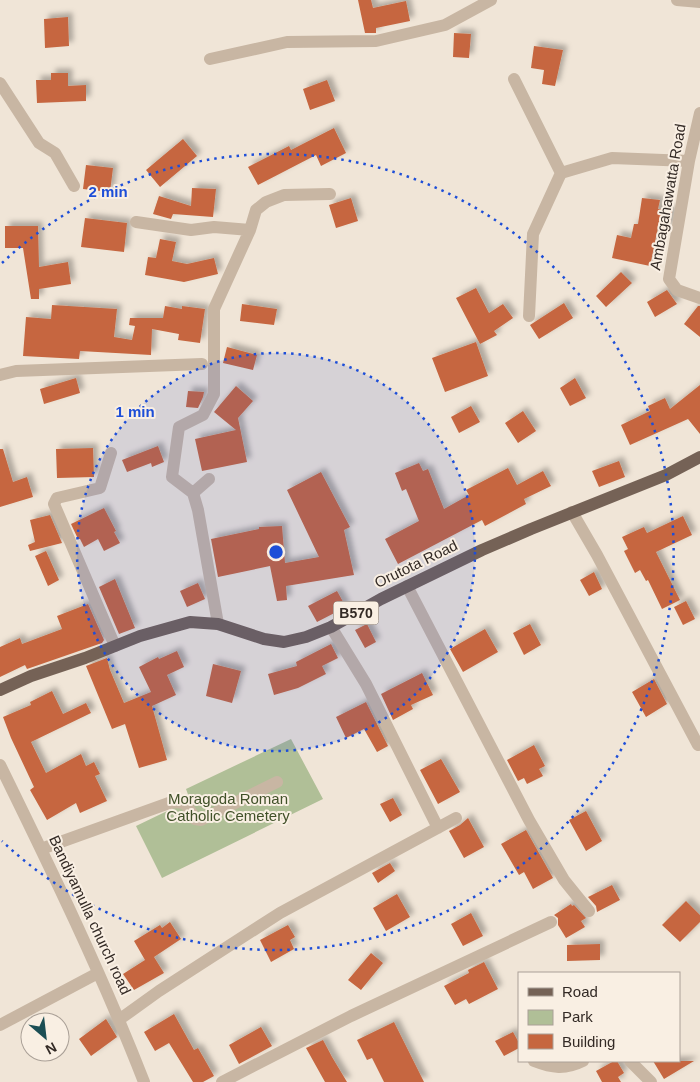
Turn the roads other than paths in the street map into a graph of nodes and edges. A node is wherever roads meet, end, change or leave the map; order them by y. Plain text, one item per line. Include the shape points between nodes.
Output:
1 (492, 0) edge
2 (677, 0) edge
3 (700, 2) edge
4 (210, 59) dead end
5 (514, 79) dead end
6 (0, 83) edge
7 (700, 113) edge
8 (689, 161) junction
9 (561, 173) junction
10 (74, 186) dead end
11 (330, 194) dead end
12 (136, 222) dead end
13 (250, 230) junction
14 (700, 298) edge
15 (529, 316) dead end
16 (202, 364) dead end
17 (0, 376) edge
18 (111, 453) dead end
19 (700, 457) edge
20 (209, 479) dead end
21 (193, 493) junction
22 (572, 512) junction
23 (407, 586) junction
24 (218, 624) junction
25 (331, 627) junction
26 (115, 646) junction
27 (0, 690) edge
28 (698, 745) dead end
29 (0, 765) edge
30 (276, 782) dead end
31 (456, 818) dead end
32 (438, 828) junction
33 (41, 849) junction
34 (589, 911) dead end
35 (551, 922) dead end
36 (98, 974) junction
37 (120, 1019) junction
38 (0, 1025) edge
39 (537, 1062) edge
40 (580, 1062) edge
41 (631, 1062) edge
42 (144, 1082) edge
43 (222, 1082) edge
44 (651, 1082) edge

1 - 4 street via 445,25 376,41 287,42
2 - 3 street
5 - 9 street
6 - 10 street via 39,143 55,153
7 - 8 street, Ambagahawatta Road
8 - 9 street via 612,158
8 - 14 street, Ambagahawatta Road via 669,279 677,290
9 - 15 street via 533,234
11 - 13 street via 284,195 266,202 256,210
12 - 13 street via 191,230
13 - 21 street via 214,309 214,394 203,415 179,427 172,477
16 - 17 street via 16,371
18 - 26 street via 100,488 57,498 54,504
19 - 22 main road, Orutota Road / B570 via 666,475
20 - 21 street
21 - 24 street
22 - 23 main road, Orutota Road / B570
22 - 28 street
23 - 25 main road, Orutota Road / B570
23 - 34 street via 529,820 564,880
24 - 25 main road, Orutota Road / B570 via 284,642
24 - 26 main road, Orutota Road / B570 via 190,622
25 - 32 street via 366,684
26 - 27 main road, Orutota Road / B570
29 - 33 street, Bandiyamulla church road
30 - 33 street via 201,820 195,819 186,805 179,801 169,802
31 - 32 street
32 - 37 street via 280,913
33 - 36 street, Bandiyamulla church road
35 - 43 street via 350,1016
36 - 37 street, Bandiyamulla church road
36 - 38 street
37 - 42 street, Bandiyamulla church road
39 - 40 street via 551,1067 572,1066
41 - 44 street

